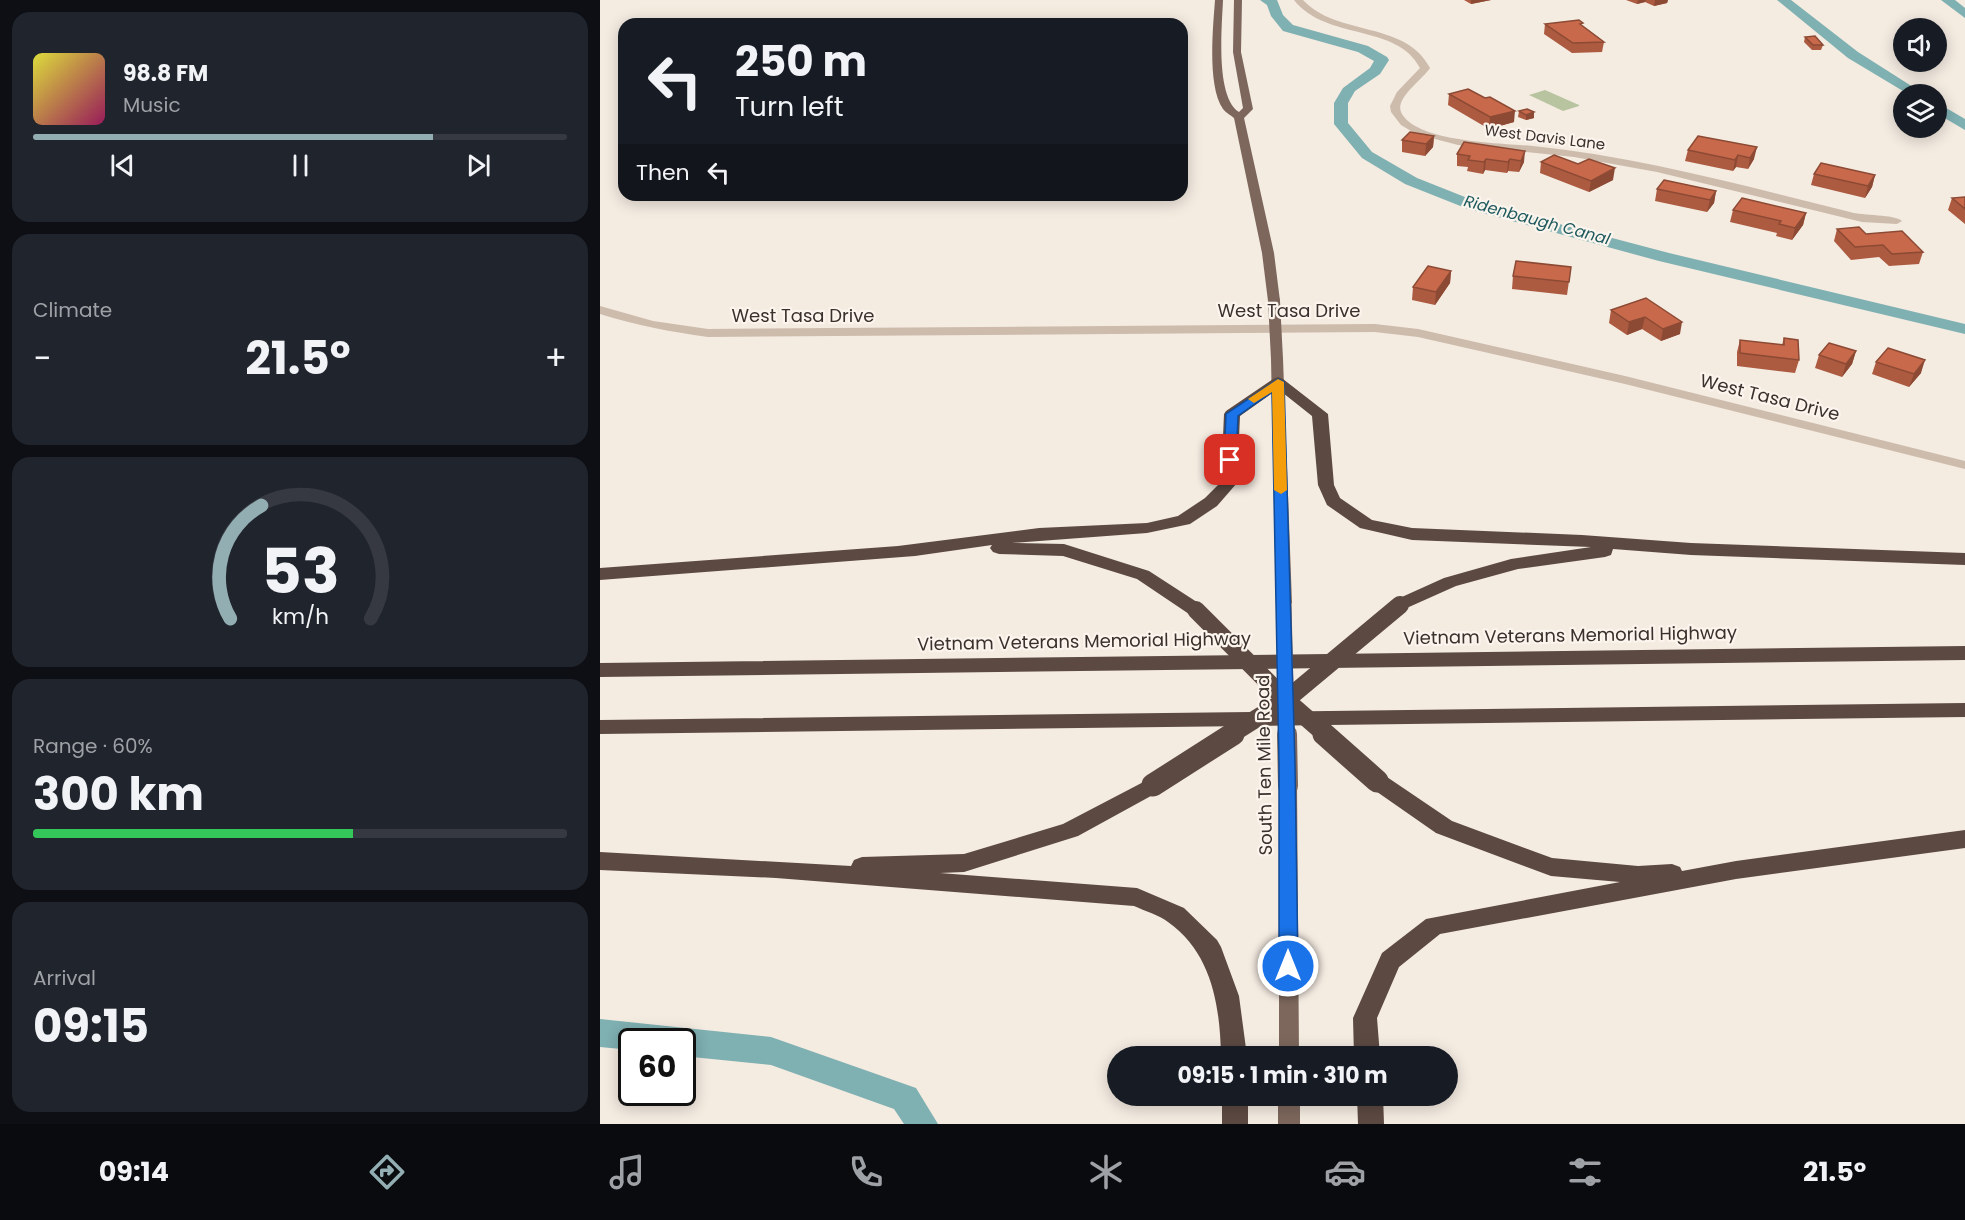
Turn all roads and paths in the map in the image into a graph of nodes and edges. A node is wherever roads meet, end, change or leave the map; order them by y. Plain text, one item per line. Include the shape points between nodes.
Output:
1 (1219, 0) edge
2 (1238, 0) edge
3 (1298, 0) edge
4 (1239, 117) junction
5 (1897, 221) dead end
6 (600, 310) edge
7 (1278, 382) junction
8 (1965, 465) edge
9 (1691, 549) junction
10 (903, 550) junction
11 (1965, 559) edge
12 (600, 574) edge
13 (1965, 652) edge
14 (600, 670) edge
15 (1286, 700) junction
16 (1965, 710) edge
17 (600, 727) edge
18 (1965, 839) edge
19 (600, 861) edge
20 (776, 869) junction
21 (1736, 870) junction
22 (1234, 1046) edge
23 (1289, 1046) edge
24 (1366, 1046) edge
25 (1235, 1106) edge
26 (1289, 1106) edge
27 (1370, 1106) edge
28 (1235, 1124) edge
29 (1289, 1124) edge
30 (1371, 1124) edge

1 - 4 main road, South Ten Mile Road via 1217,52 1222,87 1227,109
2 - 4 main road, South Ten Mile Road via 1237,52 1248,109
3 - 5 street, West Davis Lane via 1319,18 1412,50 1425,68 1395,106 1412,128 1436,137 1638,164 1862,219
4 - 7 main road, South Ten Mile Road, bridge via 1268,253 1275,301
6 - 8 street, West Tasa Drive via 670,329 708,333 1375,328 1418,333 1625,380
7 - 9 highway via 1320,414 1326,485 1333,501 1366,524 1412,534
7 - 10 highway via 1232,414 1229,483 1211,502 1184,520 1147,528 1039,534
7 - 15 main road, South Ten Mile Road, bridge
9 - 11 highway
9 - 15 highway, bridge via 1593,552 1517,563 1450,582 1400,605
10 - 12 highway
10 - 15 highway, bridge via 1064,550 1143,575 1196,610
13 - 14 highway, Vietnam Veterans Memorial Highway
15 - 20 highway, bridge via 1153,785 1070,830 964,863
15 - 21 highway, bridge via 1377,782 1444,827 1551,867 1638,875
15 - 23 main road, South Ten Mile Road, bridge
16 - 17 highway
18 - 21 highway
19 - 20 highway
20 - 22 highway via 1137,897 1176,915 1209,947 1227,996
21 - 24 highway via 1434,926 1390,960 1365,1018
25 - 28 highway
26 - 29 main road
27 - 30 highway

